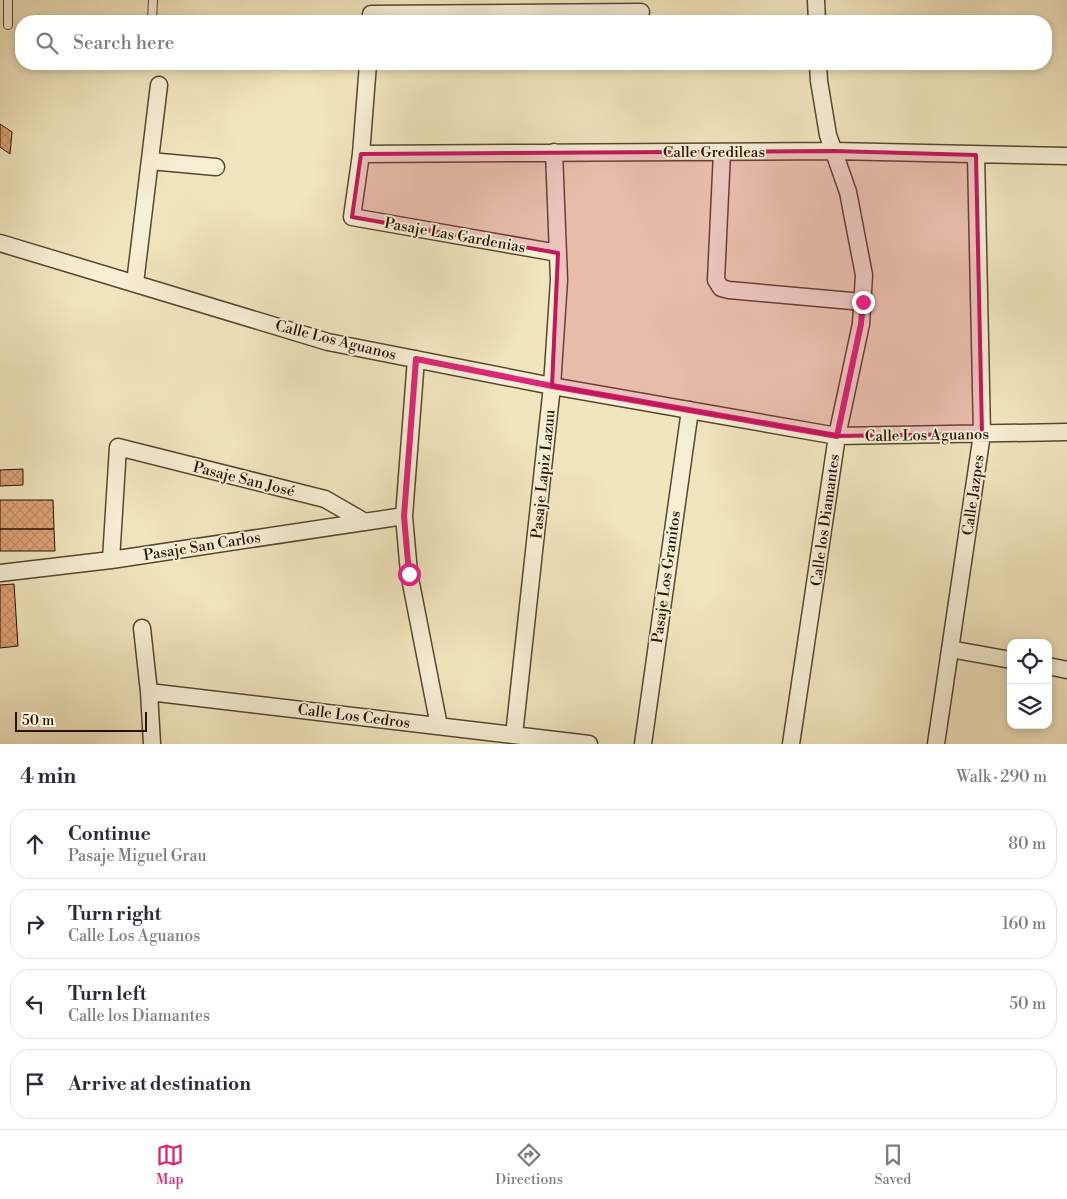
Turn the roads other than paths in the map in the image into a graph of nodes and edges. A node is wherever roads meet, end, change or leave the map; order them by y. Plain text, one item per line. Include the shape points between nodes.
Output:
1 (8, 0) edge
2 (153, 0) edge
3 (816, 0) edge
4 (372, 12) edge
5 (641, 12) dead end
6 (152, 15) edge
7 (817, 15) edge
8 (8, 26) dead end
9 (368, 70) edge
10 (819, 70) edge
11 (158, 85) dead end
12 (834, 151) junction
13 (554, 152) junction
14 (722, 152) junction
15 (361, 154) junction
16 (976, 155) junction
17 (1067, 156) edge
18 (150, 161) junction
19 (216, 166) dead end
20 (0, 243) edge
21 (558, 253) junction
22 (135, 284) junction
23 (863, 302) junction
24 (416, 359) junction
25 (552, 386) junction
26 (690, 410) junction
27 (1067, 432) edge
28 (982, 434) junction
29 (837, 436) junction
30 (404, 516) junction
31 (365, 522) junction
32 (110, 560) junction
33 (0, 573) edge
34 (142, 628) dead end
35 (950, 649) junction
36 (1007, 659) edge
37 (1052, 667) edge
38 (1067, 670) edge
39 (149, 692) junction
40 (439, 726) junction
41 (524, 739) edge
42 (152, 744) edge
43 (589, 744) edge
44 (643, 744) edge
45 (792, 744) edge
46 (936, 744) edge

1 - 8 lane
2 - 6 lane
3 - 7 street
4 - 5 street
9 - 15 street
10 - 12 street, Calle los Diamantes via 828,135
11 - 18 street
12 - 14 street, Calle Gredileas
12 - 16 street, Calle Gredileas
12 - 23 street, Calle los Diamantes via 848,192 864,274
13 - 14 street, Calle Gredileas
13 - 15 street, Calle Gredileas
13 - 21 street, Pasaje Lapiz Lazuu
14 - 23 street via 716,280 721,288
15 - 21 street, Pasaje Las Gardenias via 352,217
16 - 17 street, Calle Gredileas
16 - 28 street, Calle Jazpes
18 - 19 street
18 - 22 street
20 - 22 street, Calle Los Aguanos
21 - 25 street, Pasaje Lapiz Lazuu
22 - 24 street, Calle Los Aguanos via 328,342
23 - 29 street, Calle los Diamantes
24 - 25 street, Calle Los Aguanos
24 - 30 street
25 - 26 street, Calle Los Aguanos
25 - 41 street, Pasaje Lapiz Lazuu
26 - 29 street, Calle Los Aguanos
26 - 44 street, Pasaje Los Granitos
27 - 28 street, Calle Los Aguanos
28 - 29 street, Calle Los Aguanos
28 - 35 street, Calle Jazpes
29 - 45 street, Calle los Diamantes
30 - 31 street, Pasaje San Carlos
30 - 40 street via 409,574
31 - 32 street, Pasaje San Carlos
31 - 32 street, Pasaje San José via 325,499 118,447
32 - 33 street, Pasaje San Carlos
34 - 39 street
35 - 36 street
35 - 46 street, Calle Jazpes
37 - 38 street
39 - 40 street, Calle Los Cedros
39 - 42 street
40 - 41 street, Calle Los Cedros
41 - 43 street, Calle Los Cedros

